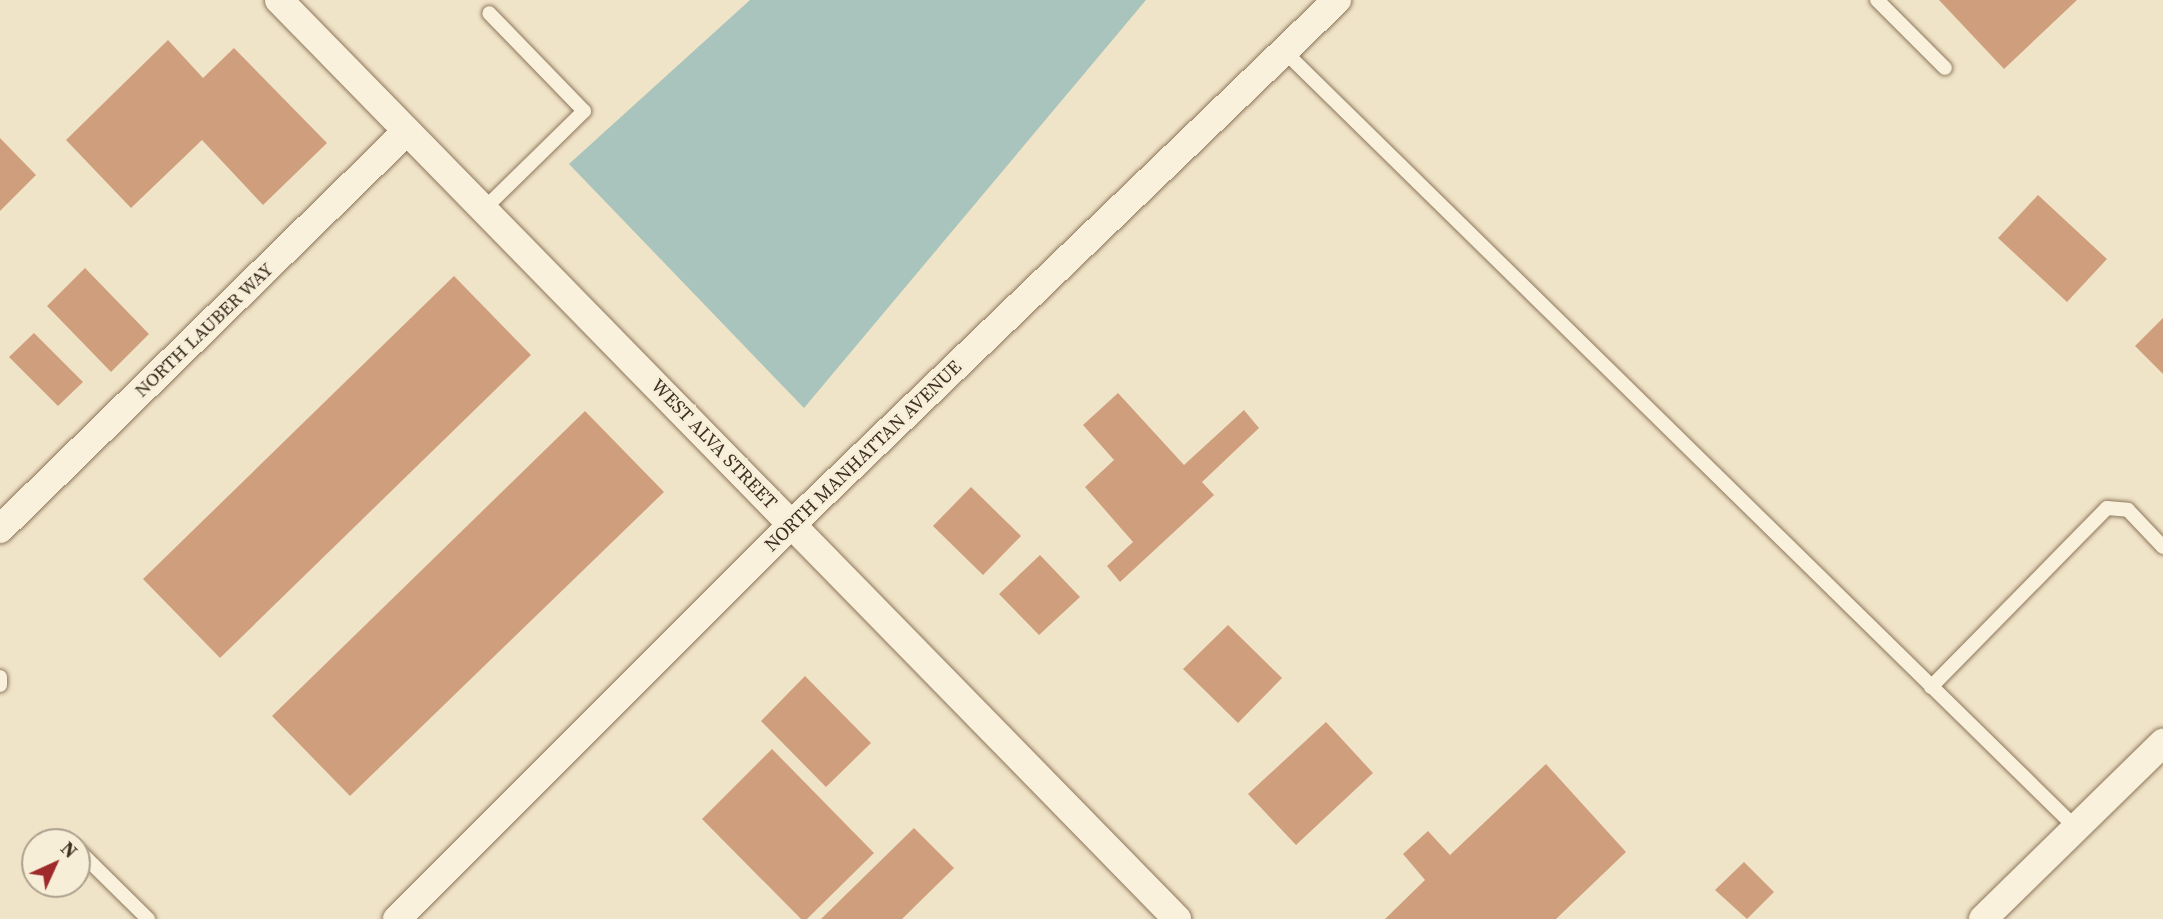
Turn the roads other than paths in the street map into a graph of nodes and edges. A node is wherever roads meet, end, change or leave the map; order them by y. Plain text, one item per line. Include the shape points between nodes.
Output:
1 (279, 0) edge
2 (1336, 0) edge
3 (1877, 0) edge
4 (489, 13) dead end
5 (1284, 51) junction
6 (1945, 68) dead end
7 (407, 131) junction
8 (484, 209) junction
9 (792, 524) junction
10 (0, 529) edge
11 (2163, 547) edge
12 (0, 677) edge
13 (0, 685) edge
14 (1931, 687) junction
15 (2163, 743) edge
16 (2076, 828) junction
17 (91, 863) edge
18 (1993, 916) edge
19 (148, 919) edge
20 (397, 919) edge
21 (1177, 919) edge

1 - 7 street, WEST ALVA STREET
2 - 5 street, NORTH MANHATTAN AVENUE
3 - 6 lane
4 - 8 lane via 584,111
5 - 9 street, NORTH MANHATTAN AVENUE
5 - 14 lane
7 - 8 street, WEST ALVA STREET
7 - 10 street, NORTH LAUBER WAY
8 - 9 street, WEST ALVA STREET
9 - 20 street, NORTH MANHATTAN AVENUE
9 - 21 street, WEST ALVA STREET
11 - 14 lane via 2128,510 2107,508
12 - 13 lane
14 - 16 lane
15 - 16 street
16 - 18 street
17 - 19 lane

